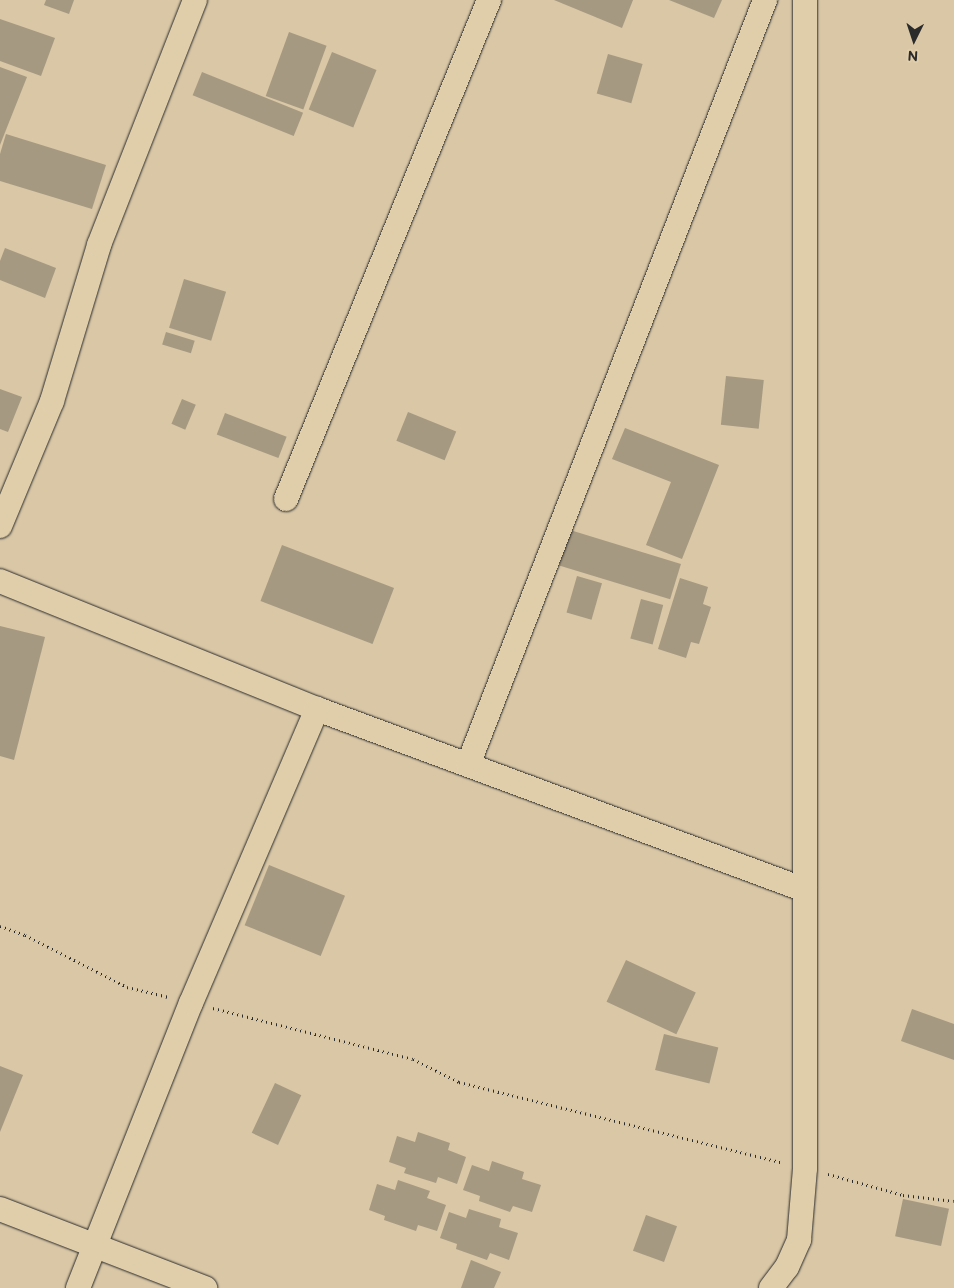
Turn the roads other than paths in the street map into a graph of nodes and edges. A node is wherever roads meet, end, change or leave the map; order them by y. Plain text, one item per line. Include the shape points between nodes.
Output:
1 (195, 0) edge
2 (489, 0) edge
3 (766, 0) edge
4 (805, 0) edge
5 (286, 499) dead end
6 (0, 526) edge
7 (0, 581) edge
8 (317, 709) junction
9 (468, 765) junction
10 (805, 890) junction
11 (0, 1209) edge
12 (94, 1247) junction
13 (78, 1288) edge
14 (205, 1288) edge
15 (771, 1288) edge

1 - 6 street via 99,245 52,400
2 - 5 street
3 - 9 street
4 - 10 street
7 - 8 street
8 - 9 street
8 - 12 street via 191,1003
9 - 10 street
10 - 15 street via 805,1168 799,1240 787,1268
11 - 12 street
12 - 13 street
12 - 14 street

